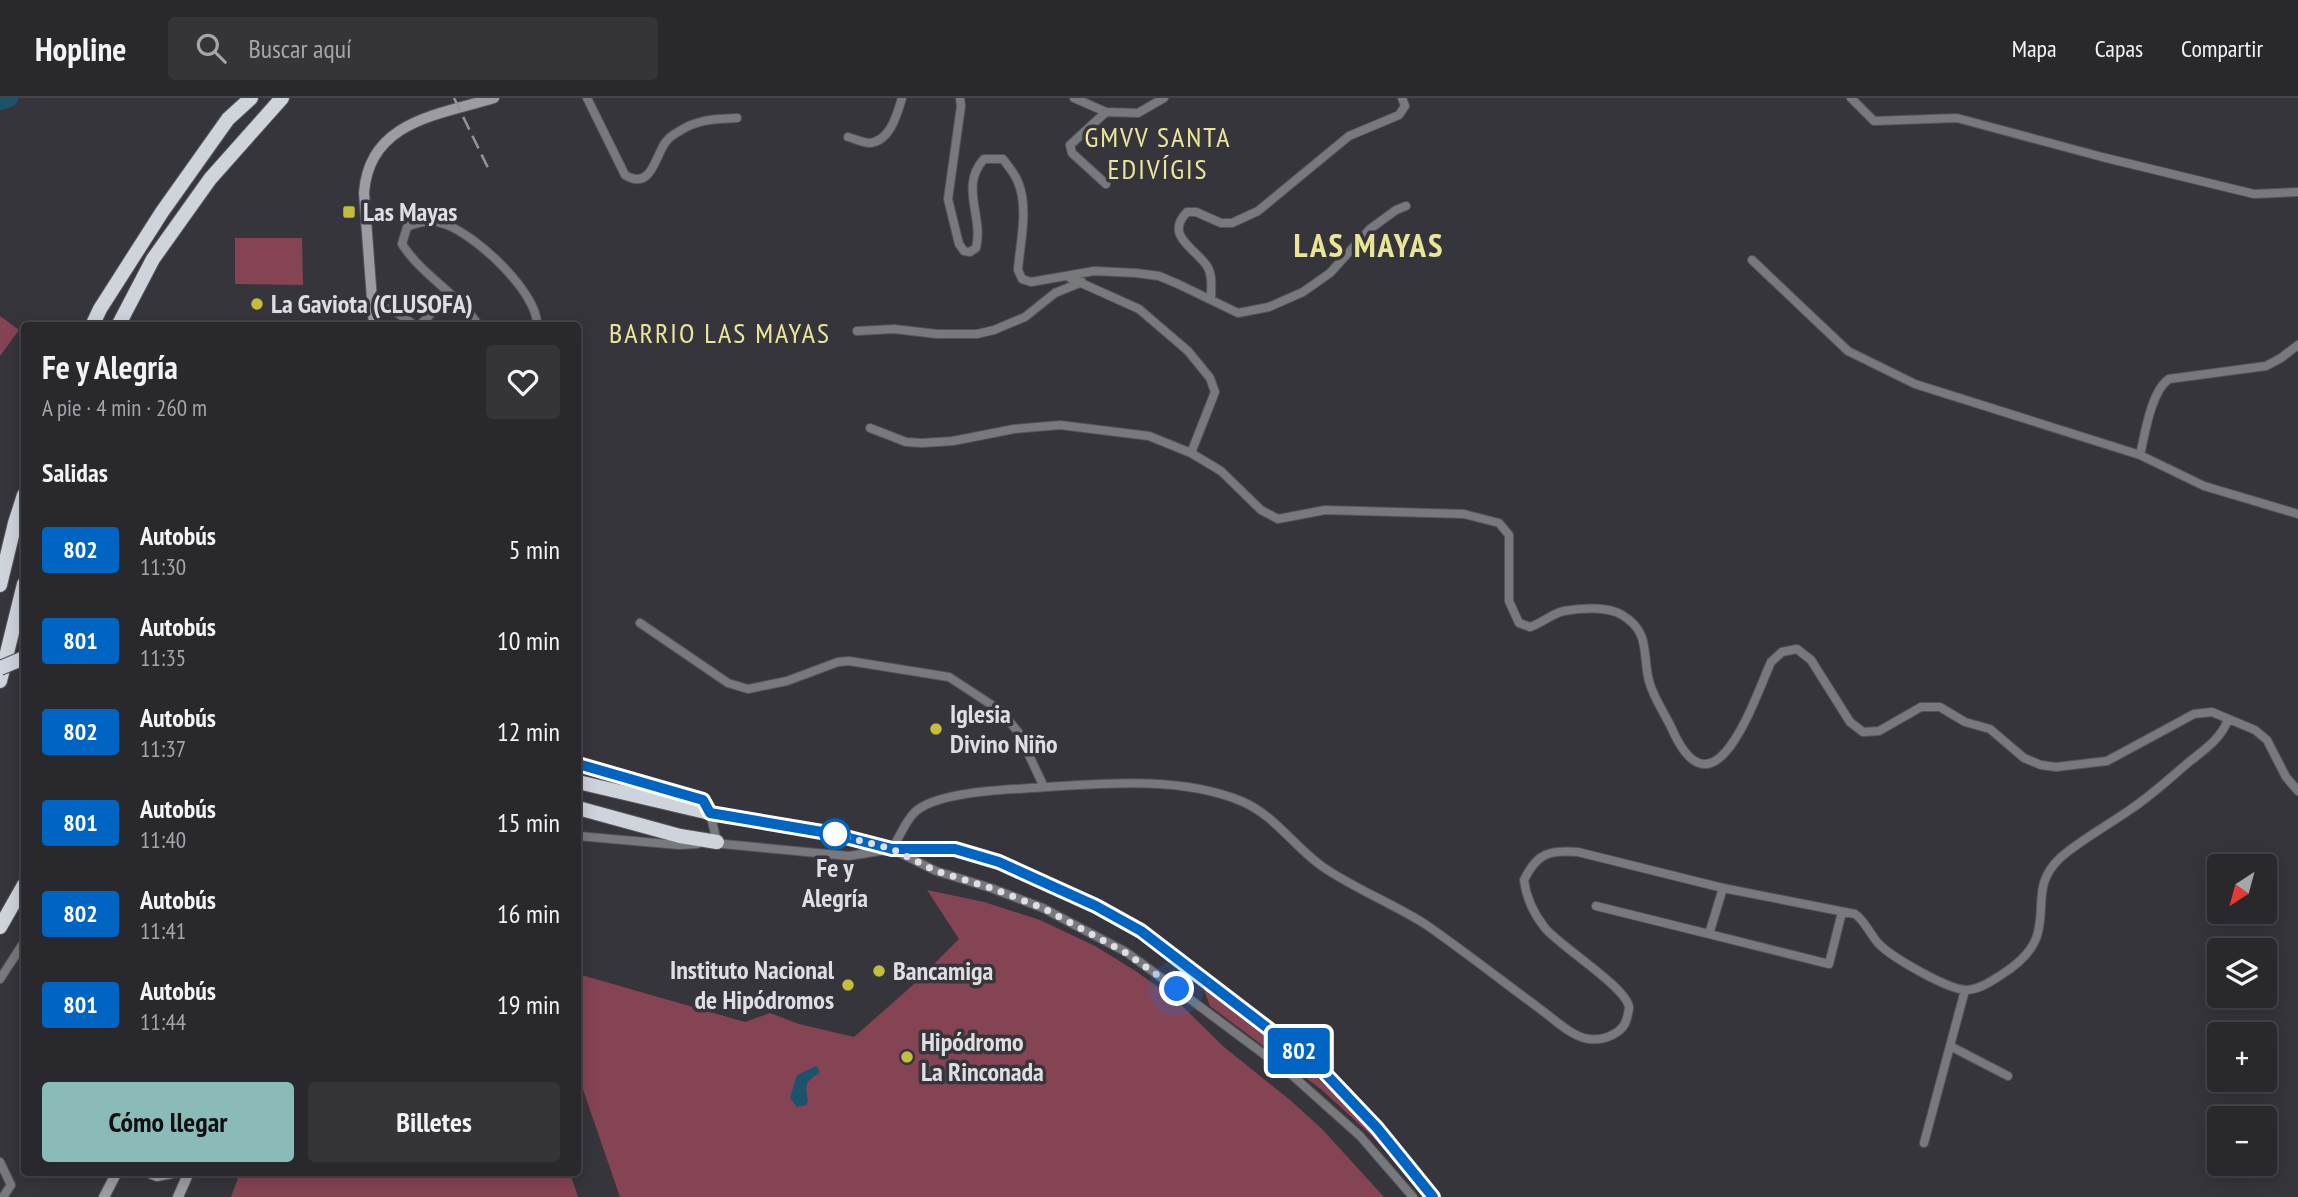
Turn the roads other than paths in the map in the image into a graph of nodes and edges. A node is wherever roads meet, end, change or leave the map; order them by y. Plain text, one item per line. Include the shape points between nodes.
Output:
1 (251, 98) edge
2 (282, 98) edge
3 (494, 98) edge
4 (587, 98) edge
5 (902, 98) edge
6 (960, 98) edge
7 (1074, 98) edge
8 (1164, 98) edge
9 (1402, 98) edge
10 (1852, 98) edge
11 (1106, 111) junction
12 (737, 118) dead end
13 (848, 137) dead end
14 (1106, 184) dead end
15 (2298, 192) edge
16 (1406, 206) dead end
17 (1752, 260) dead end
18 (1067, 276) junction
19 (1082, 282) junction
20 (450, 294) junction
21 (1211, 298) junction
22 (373, 307) junction
23 (94, 322) edge
24 (120, 322) edge
25 (374, 322) edge
26 (411, 322) edge
27 (421, 322) edge
28 (477, 322) edge
29 (537, 322) edge
30 (857, 331) dead end
31 (2298, 345) edge
32 (870, 428) dead end
33 (1191, 453) junction
34 (2140, 455) junction
35 (21, 504) edge
36 (2298, 514) edge
37 (0, 585) edge
38 (21, 596) edge
39 (640, 623) dead end
40 (21, 659) edge
41 (0, 668) edge
42 (0, 681) edge
43 (2228, 719) junction
44 (581, 783) edge
45 (1044, 787) junction
46 (2298, 791) edge
47 (581, 809) edge
48 (710, 813) junction
49 (581, 836) edge
50 (717, 842) junction
51 (892, 849) junction
52 (1723, 888) junction
53 (21, 890) edge
54 (1596, 906) dead end
55 (1842, 912) junction
56 (0, 927) edge
57 (1709, 934) junction
58 (21, 947) edge
59 (0, 979) edge
60 (1965, 990) junction
61 (1950, 1046) junction
62 (2008, 1076) dead end
63 (1924, 1143) dead end
64 (0, 1162) edge
65 (115, 1176) edge
66 (187, 1176) edge
67 (4, 1197) edge
68 (104, 1197) edge
69 (178, 1197) edge
70 (1413, 1197) edge
71 (1433, 1197) edge

1 - 23 highway via 228,119 162,212
2 - 24 highway via 210,179 153,259
3 - 22 street via 399,129 370,163 364,193
4 - 12 street via 625,175 632,180 653,168 677,132 698,121
5 - 13 street via 892,125 878,140 869,143
6 - 18 street via 948,199 959,244 970,252 979,239 972,194 974,170 984,159 1003,159 1022,196 1018,270 1022,279 1031,282
7 - 11 street
8 - 11 street via 1138,113
9 - 21 street via 1405,106 1399,115 1349,136 1258,211 1232,223 1196,212 1181,218 1181,238 1208,267
10 - 15 street via 1874,121 1957,118 2253,194
11 - 14 street via 1070,145 1072,153
16 - 21 street via 1370,229 1330,272 1303,292 1269,307 1237,313
17 - 34 street via 1848,351 1914,384
18 - 19 street
18 - 21 street via 1094,271 1159,276
19 - 30 street via 1055,293 1026,317 977,334
19 - 33 street via 1139,309 1188,351 1210,378 1215,392
20 - 27 street
20 - 28 street
20 - 29 street via 411,259 402,244 407,227 421,221 445,224 484,248 525,291
22 - 25 street
22 - 26 street via 393,310
31 - 34 street via 2266,366 2169,379 2155,397
32 - 33 street via 922,443 1060,425 1149,436
33 - 43 street via 1221,471 1261,510 1278,519 1325,510 1464,513 1499,523 1509,535 1509,601 1520,623 1531,627 1573,610 1611,610 1623,615 1645,639 1649,682 1677,743 1689,758 1702,764 1729,751 1771,662 1782,652 1797,649 1811,660 1850,722 1863,732 1879,731 1921,708 1940,707 1965,722 1990,729 2024,758 2041,765 2107,761 2193,714 2212,712
34 - 36 street via 2204,486
35 - 37 highway
38 - 42 highway
39 - 45 street via 728,683 748,689 849,661 949,677 1001,711 1018,732
40 - 41 highway, bridge
43 - 46 street via 2267,740
43 - 60 street via 2213,743 2138,805 2060,858 2040,892 2038,934 2031,949 2010,970 1983,986
44 - 48 highway
45 - 51 street via 981,791 931,802 914,812
45 - 52 street via 1123,783 1179,787 1243,802 1276,823 1322,866 1424,924 1558,1022 1590,1040 1622,1029 1629,1007 1619,991 1546,928 1534,911 1524,880 1539,857 1557,850 1578,852
47 - 50 highway
48 - 50 street
48 - 51 street
49 - 50 street via 679,845
50 - 51 street via 849,856
51 - 70 street via 936,871 1043,908 1126,953 1293,1076 1360,1136
51 - 71 street via 955,849 999,862 1141,931 1321,1069 1368,1117
52 - 55 street
52 - 57 street
53 - 56 highway
54 - 57 street
55 - 57 street via 1829,964
55 - 60 street via 1861,918 1881,946 1933,979
58 - 59 street
60 - 61 street
61 - 62 street
61 - 63 street
64 - 67 street via 11,1185
65 - 68 street
66 - 69 street

